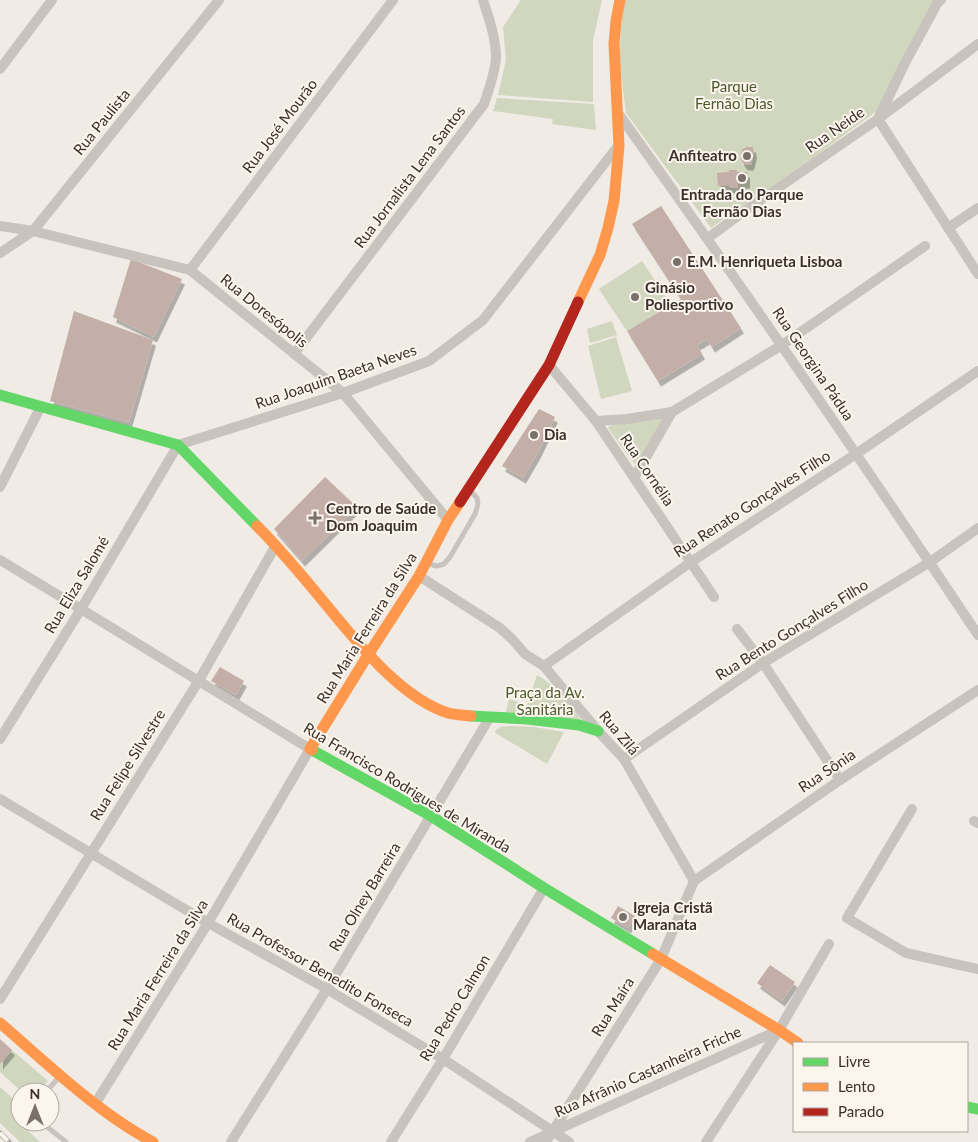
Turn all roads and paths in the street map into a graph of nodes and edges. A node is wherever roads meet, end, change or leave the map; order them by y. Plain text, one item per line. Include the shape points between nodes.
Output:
1 (52, 0) edge
2 (219, 0) edge
3 (393, 0) edge
4 (483, 0) edge
5 (620, 0) edge
6 (940, 0) edge
7 (978, 44) edge
8 (0, 69) edge
9 (618, 113) junction
10 (878, 120) junction
11 (619, 146) junction
12 (978, 208) edge
13 (0, 226) edge
14 (948, 228) junction
15 (33, 231) junction
16 (708, 238) junction
17 (925, 246) dead end
18 (0, 253) edge
19 (190, 270) junction
20 (978, 274) edge
21 (782, 345) junction
22 (294, 354) junction
23 (549, 365) junction
24 (978, 371) edge
25 (342, 393) junction
26 (0, 395) edge
27 (41, 406) junction
28 (672, 412) junction
29 (596, 421) junction
30 (178, 445) junction
31 (856, 454) junction
32 (634, 478) junction
33 (0, 487) edge
34 (469, 489) junction
35 (448, 520) junction
36 (978, 528) edge
37 (276, 544) junction
38 (0, 560) edge
39 (691, 562) junction
40 (930, 562) junction
41 (426, 563) junction
42 (419, 576) junction
43 (714, 597) dead end
44 (81, 609) junction
45 (737, 629) dead end
46 (978, 635) edge
47 (368, 655) junction
48 (763, 663) junction
49 (544, 666) junction
50 (198, 682) junction
51 (978, 690) edge
52 (490, 717) junction
53 (598, 731) junction
54 (0, 739) edge
55 (310, 749) junction
56 (624, 759) junction
57 (840, 780) junction
58 (0, 799) edge
59 (912, 809) dead end
60 (431, 816) junction
61 (91, 852) junction
62 (694, 881) junction
63 (544, 888) junction
64 (208, 922) junction
65 (829, 944) dead end
66 (661, 959) junction
67 (978, 968) edge
68 (327, 989) junction
69 (0, 999) edge
70 (0, 1023) edge
71 (779, 1030) junction
72 (797, 1042) edge
73 (443, 1059) junction
74 (61, 1075) junction
75 (55, 1082) edge
76 (95, 1104) junction
77 (54, 1132) edge
78 (552, 1132) junction
79 (66, 1142) edge
80 (153, 1142) edge
81 (231, 1142) edge
82 (391, 1142) edge
83 (530, 1142) edge
84 (546, 1142) edge
85 (569, 1142) edge
86 (706, 1142) edge

1 - 8 street
2 - 15 street, Rua Paulista
3 - 19 street, Rua José Mourão
4 - 22 street, Rua Jornalista Lena Santos via 493,29 496,58 484,104
5 - 9 street, Rua Maria Ferreira da Silva via 614,44
6 - 10 street
7 - 10 street, Rua Neide
9 - 11 street, Rua Maria Ferreira da Silva
9 - 16 street, Rua Georgina Pádua
10 - 14 street
10 - 16 street, Rua Neide
11 - 23 street, Rua Maria Ferreira da Silva via 614,201 600,255
11 - 25 street, Rua Joaquim Baeta Neves via 483,320 429,361
12 - 14 street
13 - 15 street, Rua Doresópolis
14 - 20 street
15 - 18 street, Rua Paulista
15 - 19 street, Rua Doresópolis
16 - 21 street, Rua Georgina Pádua
17 - 21 street
19 - 22 street, Rua Doresópolis
21 - 28 street
21 - 31 street, Rua Georgina Pádua
22 - 25 street, Rua Doresópolis
23 - 29 street, Rua Cornélia
23 - 34 street, Rua Maria Ferreira da Silva
24 - 31 street, Rua Renato Gonçalves Filho
25 - 30 street, Rua Joaquim Baeta Neves
25 - 35 street, Rua Doresópolis
26 - 27 street
27 - 30 street
27 - 33 street
28 - 29 street
28 - 32 street
29 - 32 street, Rua Cornélia
30 - 37 street
30 - 44 street, Rua Eliza Salomé
31 - 39 street, Rua Renato Gonçalves Filho
31 - 40 street, Rua Georgina Pádua
32 - 39 street, Rua Cornélia
34 - 35 street, Rua Maria Ferreira da Silva
34 - 41 lane via 478,504 450,558 437,566
35 - 41 street, Rua Maria Ferreira da Silva
36 - 40 street, Rua Bento Gonçalves Filho
37 - 47 street
37 - 50 street, Rua Felipe Silvestre
38 - 44 street, Rua Francisco Rodrigues de Miranda
39 - 43 street, Rua Cornélia
39 - 49 street, Rua Renato Gonçalves Filho
40 - 46 street, Rua Georgina Pádua
40 - 48 street, Rua Bento Gonçalves Filho
41 - 42 street, Rua Maria Ferreira da Silva
42 - 47 street, Rua Maria Ferreira da Silva
42 - 49 street, Rua Zilá via 500,628 525,654
44 - 50 street, Rua Francisco Rodrigues de Miranda
44 - 54 street, Rua Eliza Salomé
45 - 48 street
47 - 52 street via 415,696 439,709 460,715
47 - 55 street, Rua Maria Ferreira da Silva
48 - 56 street, Rua Bento Gonçalves Filho
48 - 57 street
49 - 53 street, Rua Zilá
50 - 55 street, Rua Francisco Rodrigues de Miranda
50 - 61 street, Rua Felipe Silvestre
51 - 57 street, Rua Sônia
52 - 53 street via 579,725
52 - 60 street, Rua Olney Barreira
53 - 56 street, Rua Zilá
55 - 60 street, Rua Francisco Rodrigues de Miranda
55 - 64 street, Rua Maria Ferreira da Silva
56 - 62 street, Rua Zilá
57 - 62 street, Rua Sônia
58 - 61 street, Rua Professor Benedito Fonseca
59 - 67 street via 847,918 906,952
60 - 63 street, Rua Francisco Rodrigues de Miranda
60 - 68 street, Rua Olney Barreira
61 - 64 street, Rua Professor Benedito Fonseca
61 - 69 street, Rua Felipe Silvestre
62 - 66 street, Rua Maíra
63 - 66 street, Rua Francisco Rodrigues de Miranda
63 - 73 street, Rua Pedro Calmon
64 - 68 street, Rua Professor Benedito Fonseca
64 - 76 street, Rua Maria Ferreira da Silva
65 - 71 street
66 - 71 street, Rua Francisco Rodrigues de Miranda
66 - 78 street, Rua Maíra
68 - 73 street, Rua Professor Benedito Fonseca
68 - 81 street, Rua Olney Barreira
70 - 74 street
71 - 72 street, Rua Francisco Rodrigues de Miranda
71 - 78 street, Rua Afrânio Castanheira Friche
71 - 86 street
73 - 78 street, Rua Professor Benedito Fonseca
73 - 82 street, Rua Pedro Calmon
74 - 75 lane
74 - 76 street
76 - 80 street
77 - 79 lane
78 - 83 street, Rua Afrânio Castanheira Friche
78 - 84 street, Rua Maíra
78 - 85 street, Rua Professor Benedito Fonseca

